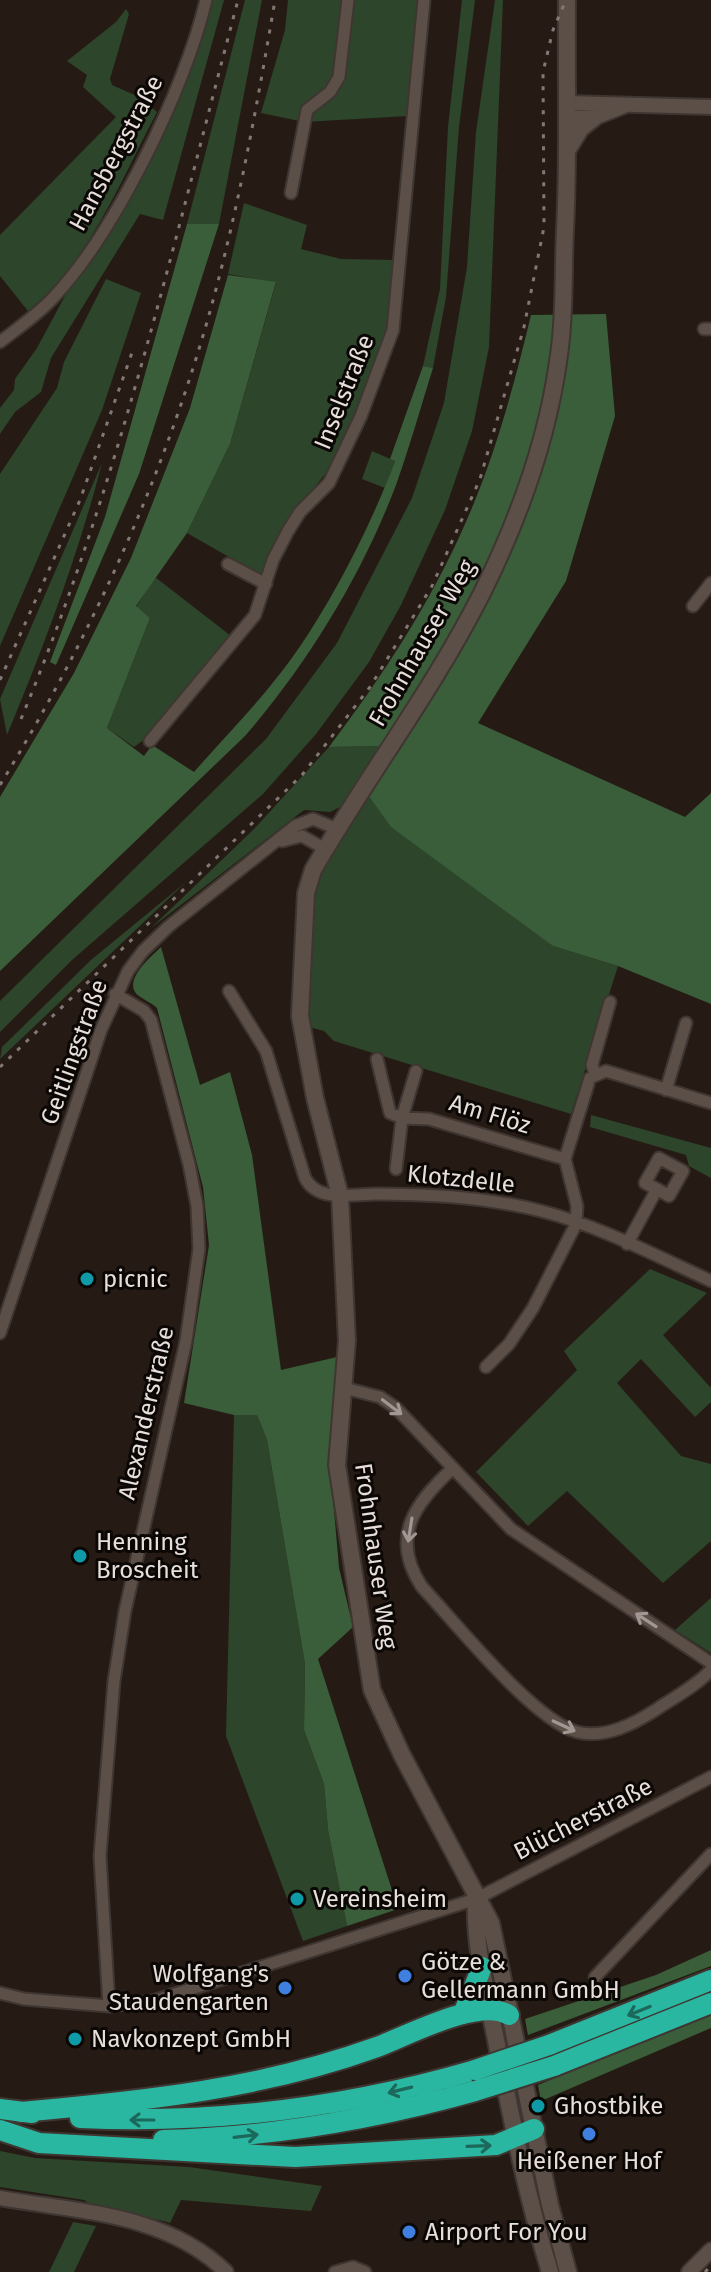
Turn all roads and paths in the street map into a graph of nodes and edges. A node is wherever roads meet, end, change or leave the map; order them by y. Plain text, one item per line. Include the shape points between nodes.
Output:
1 (206, 0) edge
2 (348, 0) edge
3 (424, 0) edge
4 (567, 0) edge
5 (626, 105) junction
6 (711, 107) edge
7 (566, 110) junction
8 (594, 118) junction
9 (568, 149) junction
10 (291, 193) dead end
11 (0, 342) edge
12 (228, 564) dead end
13 (711, 583) edge
14 (266, 584) junction
15 (693, 606) dead end
16 (150, 741) dead end
17 (337, 829) junction
18 (274, 844) junction
19 (325, 849) junction
20 (229, 991) dead end
21 (115, 994) junction
22 (610, 1002) dead end
23 (686, 1023) dead end
24 (377, 1059) dead end
25 (416, 1071) dead end
26 (595, 1073) junction
27 (666, 1090) junction
28 (711, 1103) edge
29 (402, 1118) junction
30 (565, 1159) junction
31 (396, 1169) dead end
32 (657, 1189) dead end
33 (340, 1196) junction
34 (576, 1224) junction
35 (627, 1244) junction
36 (711, 1281) edge
37 (0, 1333) edge
38 (486, 1367) dead end
39 (344, 1388) junction
40 (453, 1468) junction
41 (711, 1663) edge
42 (711, 1670) edge
43 (711, 1777) edge
44 (711, 1854) edge
45 (476, 1899) junction
46 (482, 1967) junction
47 (595, 1977) dead end
48 (711, 1980) edge
49 (0, 1993) edge
50 (711, 2003) edge
51 (109, 2006) junction
52 (490, 2007) junction
53 (463, 2014) junction
54 (509, 2015) junction
55 (0, 2109) edge
56 (21, 2112) junction
57 (0, 2130) edge
58 (525, 2134) junction
59 (0, 2198) edge
60 (711, 2250) edge
61 (226, 2272) edge
62 (335, 2272) edge
63 (365, 2272) edge
64 (550, 2272) edge
65 (568, 2272) edge
66 (689, 2272) edge

1 - 11 street, Hansbergstraße via 182,80 111,219 51,300
2 - 10 street via 339,77 307,110
3 - 14 street, Inselstraße via 393,330 335,473 294,521
4 - 7 main road, Frohnhauser Weg
5 - 6 street
5 - 7 street
5 - 8 street
7 - 8 street
7 - 9 main road, Frohnhauser Weg
8 - 9 main road
9 - 17 main road, Frohnhauser Weg via 562,336 527,483 465,624
12 - 14 street
13 - 15 street
14 - 16 street, Inselstraße via 255,615
17 - 18 street, Geitlingstraße via 305,820
17 - 19 main road, Frohnhauser Weg
18 - 19 street via 302,836
18 - 21 street, Geitlingstraße via 151,943
19 - 33 main road, Frohnhauser Weg via 306,893 300,1016
20 - 33 street via 266,1051 310,1187
21 - 37 street, Geitlingstraße
21 - 51 street, Alexanderstraße via 151,1020 189,1164 199,1249 186,1341 114,1681 100,1856
22 - 26 street via 592,1065
23 - 27 street
24 - 29 street via 390,1113
25 - 29 street
26 - 27 street via 606,1071
26 - 30 street via 587,1083
27 - 28 street
29 - 30 street, Am Flöz via 429,1119
29 - 31 street
30 - 34 street
32 - 35 street
33 - 34 street, Klotzdelle via 395,1194 514,1205
33 - 39 main road, Frohnhauser Weg via 347,1329
34 - 35 street, Klotzdelle
34 - 38 street via 533,1308
35 - 36 street, Klotzdelle
39 -> 40 street via 380,1397 396,1408
39 - 45 main road, Frohnhauser Weg via 337,1465 372,1690
41 -> 40 street via 532,1545
40 -> 42 street via 417,1506 408,1527 413,1573 557,1724 578,1732 605,1732 649,1714
43 - 45 street, Blücherstraße
44 - 47 street
45 - 46 main road, Frohnhauser Weg
45 - 51 street via 153,2001
45 - 54 main road, Frohnhauser Weg via 491,1923
46 - 52 main road, Frohnhauser Weg
46 - 53 highway
48 -> 56 highway, bridge via 475,2070 343,2102 225,2118 136,2120
49 - 51 street
57 -> 50 highway, bridge via 88,2140 231,2138 398,2113 554,2066
52 - 53 highway
52 - 54 highway
52 - 58 main road, Frohnhauser Weg
53 - 56 highway via 333,2062 224,2089
54 - 58 main road, Frohnhauser Weg
55 - 56 highway
57 -> 58 highway via 39,2143 295,2157 496,2145
58 - 64 main road, Frohnhauser Weg
58 - 65 main road, Frohnhauser Weg
59 - 61 street via 159,2229
60 - 66 street
62 - 63 street via 353,2267

